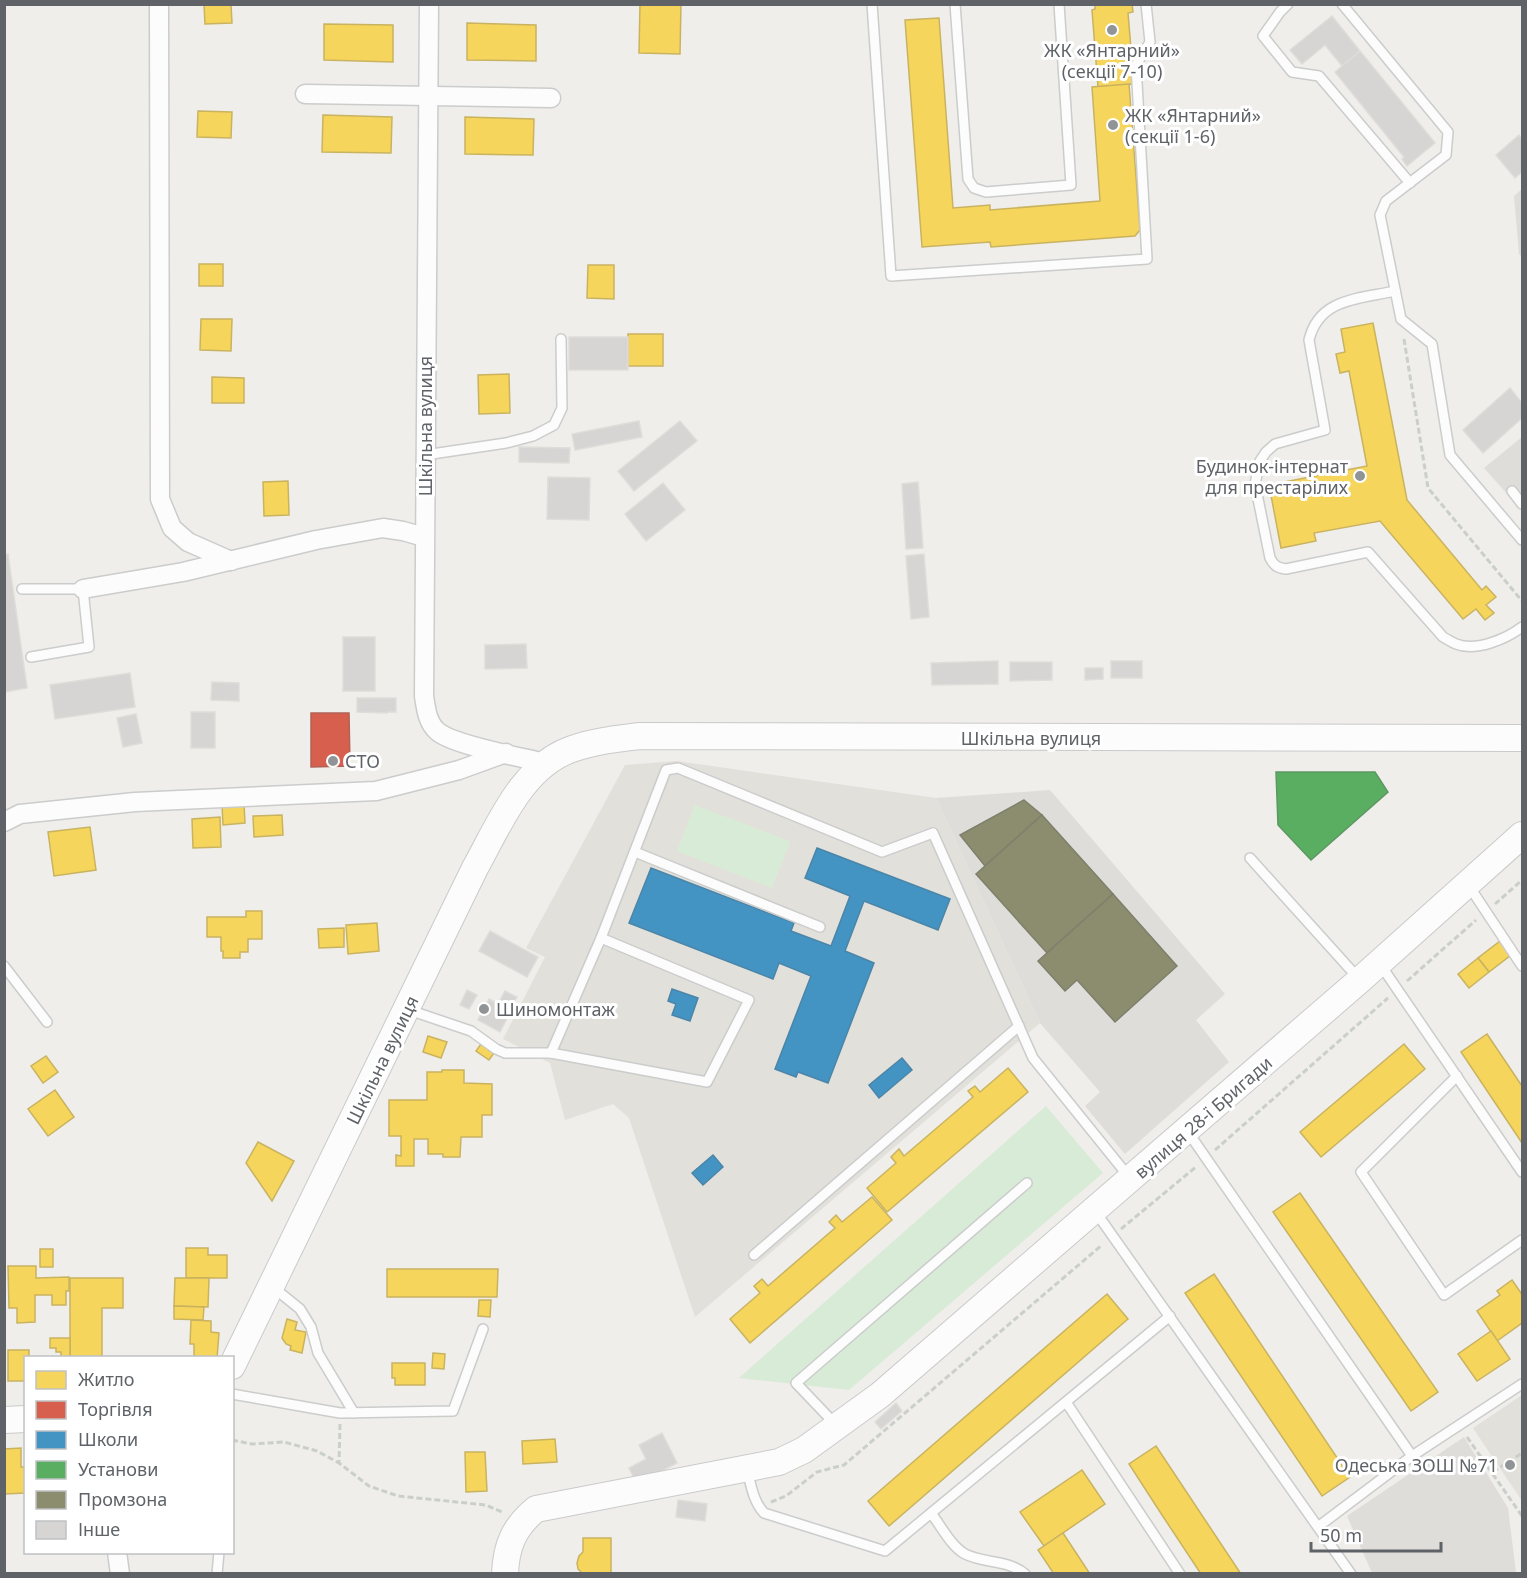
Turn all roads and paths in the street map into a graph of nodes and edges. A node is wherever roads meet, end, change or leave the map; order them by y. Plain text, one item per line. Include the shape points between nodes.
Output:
1 (159, 4) edge
2 (429, 4) edge
3 (872, 4) edge
4 (955, 4) edge
5 (1059, 4) edge
6 (1146, 4) edge
7 (1288, 4) edge
8 (1342, 4) edge
9 (305, 94) dead end
10 (428, 96) junction
11 (551, 98) dead end
12 (1410, 183) junction
13 (1395, 291) junction
14 (561, 339) dead end
15 (425, 455) junction
16 (1512, 491) dead end
17 (1522, 504) edge
18 (424, 537) junction
19 (1522, 540) edge
20 (231, 561) junction
21 (22, 589) dead end
22 (82, 589) junction
23 (1522, 627) edge
24 (31, 657) dead end
25 (1522, 738) edge
26 (506, 753) junction
27 (545, 763) junction
28 (4, 822) edge
29 (1522, 835) edge
30 (635, 852) junction
31 (1250, 858) dead end
32 (1522, 880) edge
33 (1467, 884) junction
34 (1486, 912) junction
35 (820, 927) dead end
36 (601, 938) junction
37 (1380, 963) junction
38 (4, 966) edge
39 (1522, 966) edge
40 (1360, 980) junction
41 (1398, 990) junction
42 (407, 1009) junction
43 (47, 1022) dead end
44 (1019, 1026) junction
45 (551, 1053) junction
46 (1457, 1076) junction
47 (1187, 1131) junction
48 (1206, 1158) junction
49 (1522, 1172) edge
50 (1131, 1179) junction
51 (1027, 1184) dead end
52 (1095, 1211) junction
53 (1113, 1236) junction
54 (1522, 1240) edge
55 (754, 1255) dead end
56 (272, 1286) junction
57 (1170, 1316) junction
58 (483, 1329) dead end
59 (234, 1362) edge
60 (1522, 1384) edge
61 (234, 1394) edge
62 (1066, 1402) junction
63 (340, 1413) junction
64 (354, 1413) junction
65 (24, 1419) edge
66 (4, 1420) edge
67 (1459, 1425) junction
68 (838, 1427) junction
69 (234, 1440) edge
70 (1522, 1453) edge
71 (1412, 1456) junction
72 (339, 1462) junction
73 (747, 1469) junction
74 (1493, 1472) junction
75 (759, 1507) junction
76 (931, 1513) junction
77 (1522, 1515) edge
78 (523, 1520) junction
79 (1319, 1526) junction
80 (117, 1554) edge
81 (219, 1554) edge
82 (120, 1574) edge
83 (217, 1574) edge
84 (505, 1574) edge
85 (1024, 1574) edge
86 (1180, 1574) edge
87 (1352, 1574) edge

1 - 20 street via 160,499 172,528 188,543
2 - 10 street, Шкільна вулиця
3 - 6 lane via 891,276 1147,260 1136,65 1150,42
4 - 5 lane via 968,179 974,188 986,192 1071,185
7 - 12 lane via 1263,36 1292,72 1319,76
8 - 12 lane via 1448,132 1446,155
9 - 10 street
10 - 11 street
10 - 15 street, Шкільна вулиця
12 - 13 lane via 1386,201 1380,215
13 - 19 lane via 1401,320 1432,344 1450,455
13 - 23 lane via 1341,302 1318,318 1312,329 1309,340 1325,430 1275,444 1260,461 1255,484 1270,558 1273,564 1286,569 1368,552 1443,637 1457,645 1482,645
14 - 15 lane via 562,408 554,425 506,443
15 - 18 street, Шкільна вулиця
16 - 17 lane
18 - 20 street via 383,528
18 - 26 street, Шкільна вулиця via 427,716 436,731 451,740
20 - 22 street
21 - 22 lane
22 - 24 lane via 89,647
25 - 27 street, Шкільна вулиця via 640,736 570,749
26 - 27 street, Шкільна вулиця
26 - 28 street via 459,770 376,791 135,802 20,814
27 - 42 street, Шкільна вулиця via 524,785 475,868
29 - 33 street, вулиця 28-ї Бригади
30 - 35 lane
30 - 36 lane
30 - 44 lane via 666,770 678,768 882,852 933,832
31 - 40 lane
32 - 34 path
33 - 34 lane
33 - 37 street, вулиця 28-ї Бригади
34 - 39 lane
34 - 41 path
36 - 45 lane
36 - 45 lane via 749,1000 707,1082
37 - 40 street, вулиця 28-ї Бригади
37 - 41 lane
38 - 43 lane
40 - 47 street, вулиця 28-ї Бригади
41 - 46 lane
41 - 48 path
42 - 45 lane via 471,1031 505,1053
42 - 56 street, Шкільна вулиця
44 - 50 lane via 1033,1058
44 - 55 lane
46 - 49 lane
46 - 54 lane via 1361,1172 1444,1295
47 - 48 lane
47 - 50 street, вулиця 28-ї Бригади
48 - 53 path
48 - 71 lane
50 - 52 street, вулиця 28-ї Бригади
51 - 68 lane via 796,1383
52 - 53 lane
52 - 68 street, вулиця 28-ї Бригади
53 - 57 lane
53 - 75 path via 844,1465 817,1472 786,1496
56 - 59 street, Шкільна вулиця
56 - 64 lane via 300,1309 311,1327 318,1353
57 - 62 lane
57 - 79 lane
58 - 64 lane via 453,1411
60 - 67 lane
61 - 63 lane
62 - 76 lane
62 - 86 lane
63 - 64 lane
63 - 72 path
65 - 66 street
67 - 71 lane
67 - 74 path
68 - 73 street, вулиця 28-ї Бригади via 779,1462
69 - 72 path via 252,1444 284,1442
70 - 74 path
71 - 79 lane
72 - 78 path via 369,1486 398,1496 486,1505
73 - 75 lane
73 - 78 street, вулиця 28-ї Бригади via 554,1504 536,1509
74 - 77 path
75 - 76 lane via 770,1516 885,1551
76 - 85 lane via 959,1550 1008,1564
78 - 84 street via 511,1537
79 - 87 lane
80 - 82 street
81 - 83 lane

